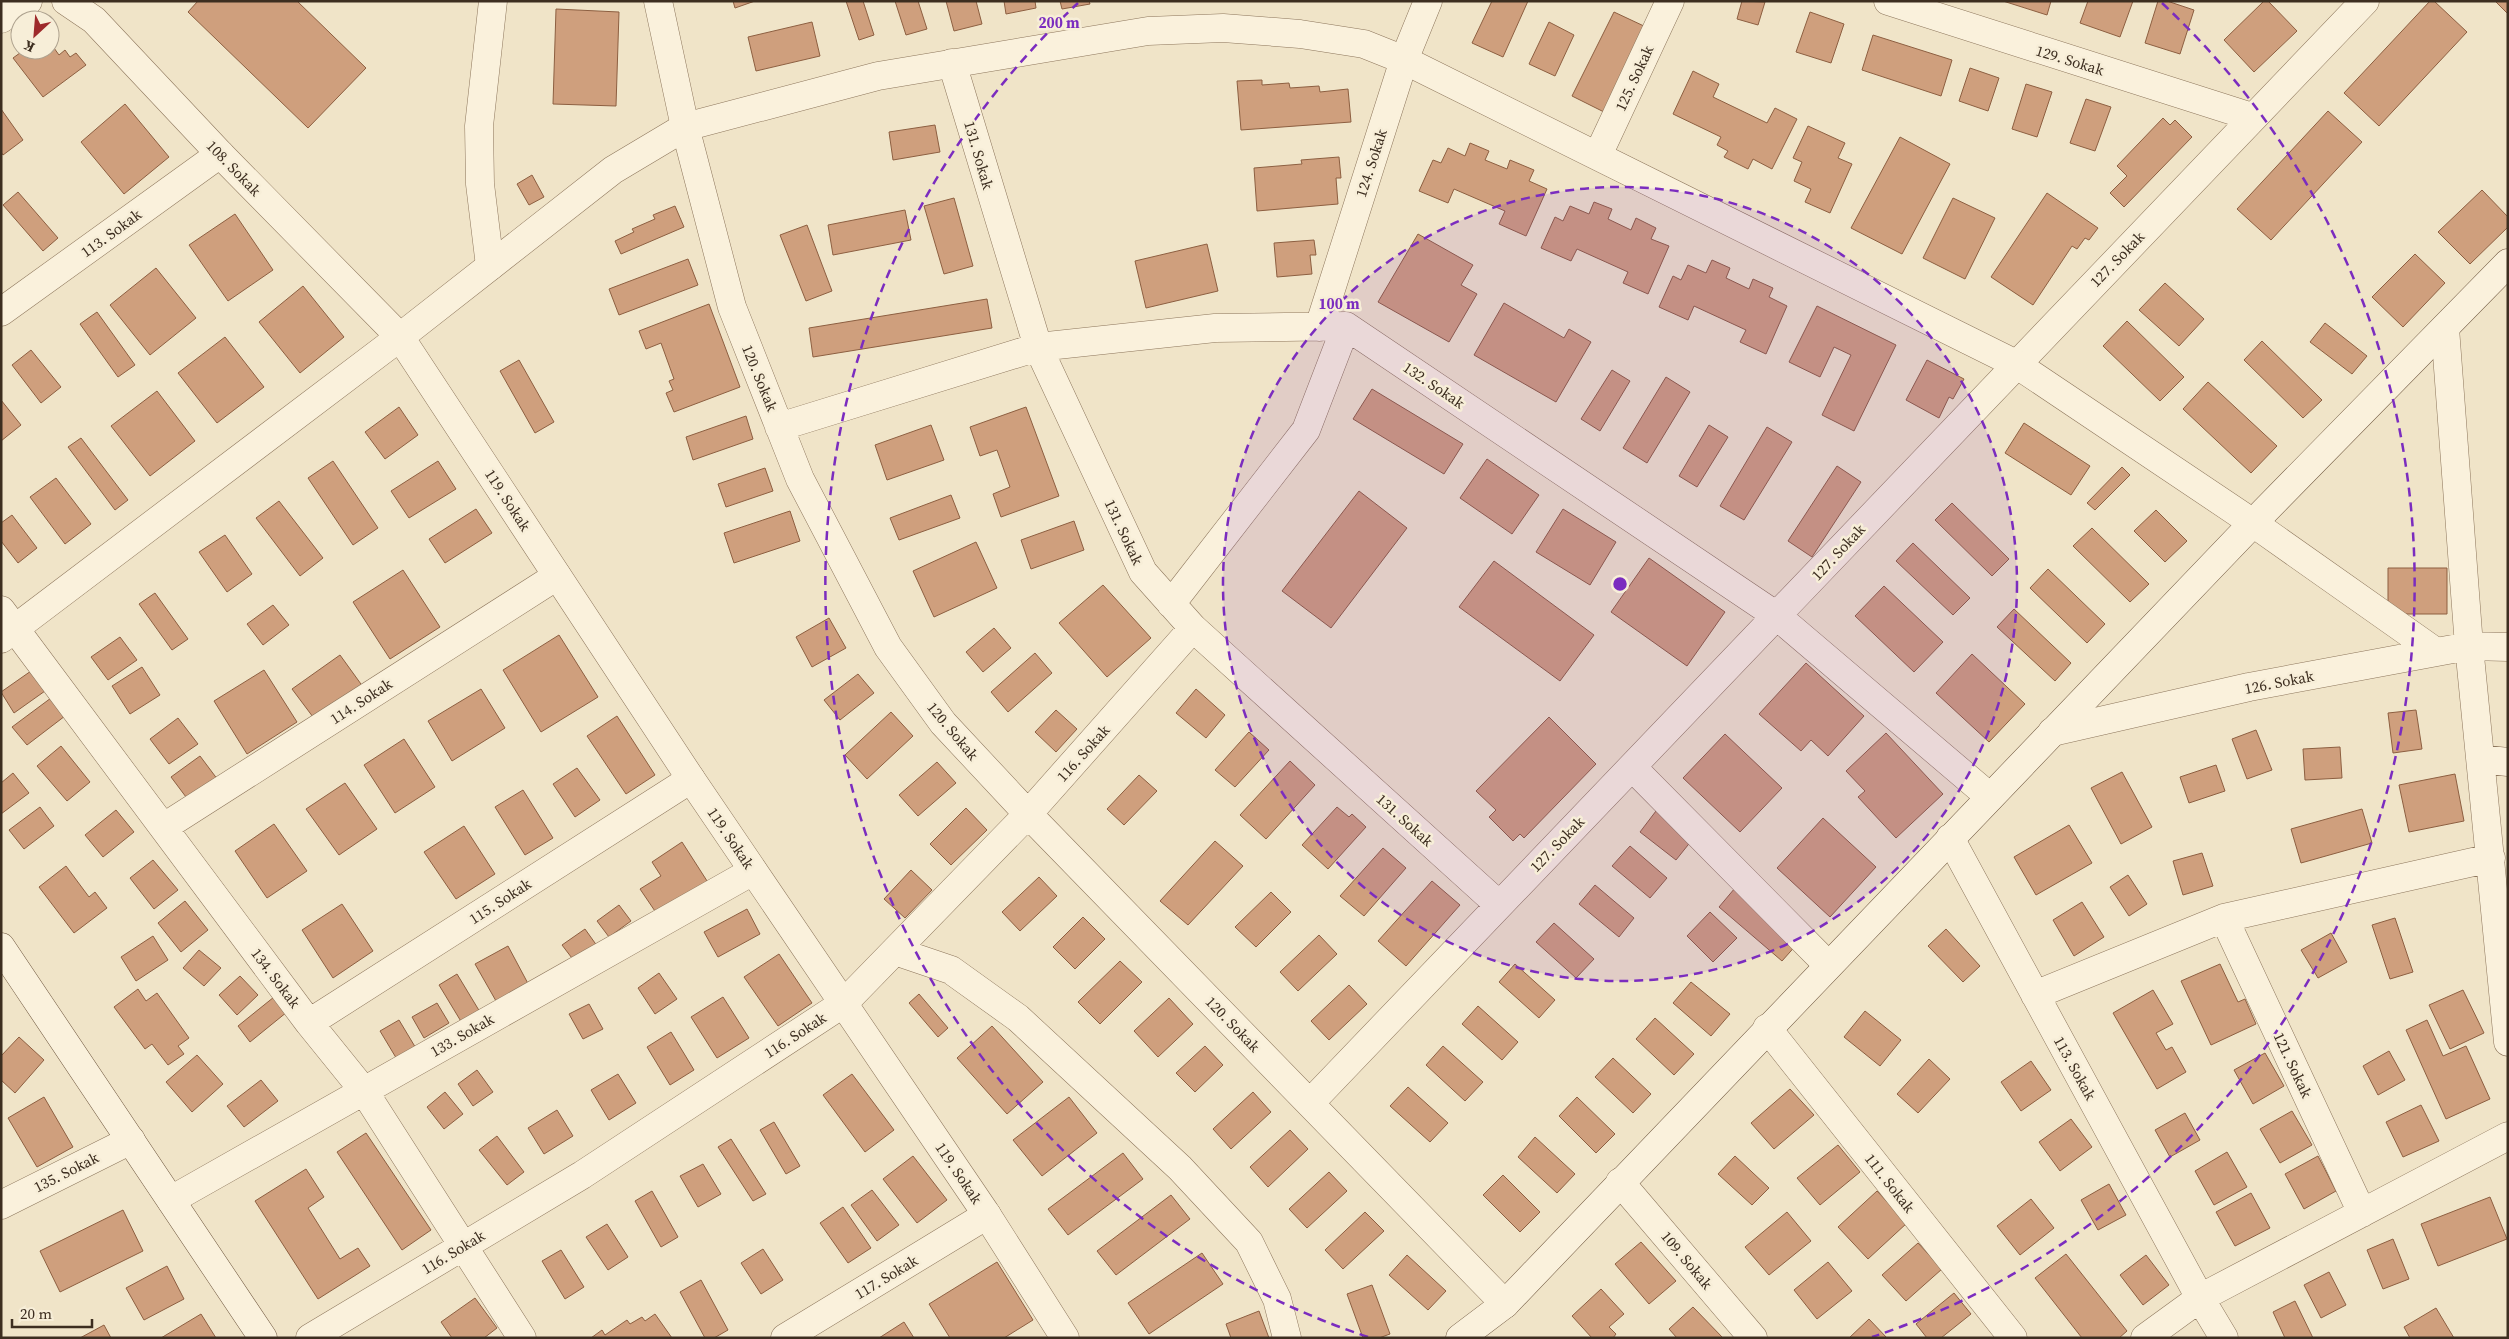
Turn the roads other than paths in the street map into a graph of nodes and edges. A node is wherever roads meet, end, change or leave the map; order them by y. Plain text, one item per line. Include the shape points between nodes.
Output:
1 (28, 1) edge
2 (66, 1) edge
3 (493, 1) edge
4 (658, 1) edge
5 (1428, 1) edge
6 (1670, 1) edge
7 (1888, 1) edge
8 (2365, 1) edge
9 (1, 19) edge
10 (1404, 60) junction
11 (952, 63) junction
12 (2252, 117) junction
13 (685, 127) junction
14 (220, 154) junction
15 (1598, 155) junction
16 (2508, 263) edge
17 (490, 266) junction
18 (1, 312) edge
19 (1346, 326) junction
20 (1319, 327) junction
21 (2445, 328) junction
22 (400, 337) junction
23 (1038, 347) junction
24 (2016, 364) junction
25 (779, 427) junction
26 (2253, 523) junction
27 (557, 576) junction
28 (1171, 604) junction
29 (1777, 616) junction
30 (6, 626) edge
31 (1193, 628) junction
32 (2469, 646) junction
33 (2508, 646) edge
34 (2436, 652) junction
35 (2052, 732) junction
36 (2481, 760) junction
37 (2508, 762) edge
38 (1632, 767) junction
39 (691, 779) junction
40 (1990, 797) junction
41 (1028, 814) junction
42 (164, 827) junction
43 (1950, 838) junction
44 (2491, 858) junction
45 (753, 871) junction
46 (1498, 904) junction
47 (2224, 918) junction
48 (1, 947) edge
49 (2504, 950) edge
50 (895, 951) junction
51 (1828, 965) junction
52 (2035, 995) junction
53 (844, 1003) junction
54 (309, 1023) junction
55 (1767, 1028) junction
56 (2508, 1042) edge
57 (364, 1091) junction
58 (1310, 1103) junction
59 (2508, 1136) edge
60 (131, 1140) junction
61 (1620, 1182) junction
62 (172, 1200) junction
63 (1, 1205) edge
64 (2362, 1213) junction
65 (987, 1215) junction
66 (463, 1246) junction
67 (2200, 1298) junction
68 (1505, 1304) junction
69 (264, 1338) edge
70 (310, 1338) edge
71 (522, 1338) edge
72 (785, 1338) edge
73 (1065, 1338) edge
74 (1287, 1338) edge
75 (1460, 1338) edge
76 (1753, 1338) edge
77 (2013, 1338) edge
78 (2145, 1338) edge
79 (2224, 1338) edge

1 - 9 street
2 - 14 street, 108. Sokak via 94,20
3 - 17 street via 479,126 480,184
4 - 13 street, 120. Sokak
5 - 10 street, 124. Sokak
6 - 15 street, 125. Sokak
7 - 12 street, 129. Sokak
8 - 12 street, 127. Sokak
10 - 11 street via 1364,44 1300,34 1224,28 1148,31
10 - 15 street
10 - 20 street, 124. Sokak
11 - 13 street via 878,76
11 - 23 street, 131. Sokak
12 - 24 street, 127. Sokak
13 - 17 street via 613,170
13 - 25 street, 120. Sokak via 732,307
14 - 18 street, 113. Sokak
14 - 22 street, 108. Sokak
15 - 24 street
16 - 21 street
17 - 22 street
19 - 20 street
19 - 28 street via 1306,430
19 - 29 street, 132. Sokak
20 - 23 street via 1215,328
21 - 26 street
21 - 32 street
22 - 27 street, 119. Sokak
22 - 30 street
23 - 25 street
23 - 28 street, 131. Sokak via 1143,572
24 - 26 street
24 - 29 street, 127. Sokak
25 - 41 street, 120. Sokak via 800,479 888,647 943,724
26 - 34 street
26 - 35 street
27 - 39 street, 119. Sokak
27 - 42 street, 114. Sokak
28 - 31 street, 131. Sokak
29 - 38 street, 127. Sokak
29 - 40 street, 132. Sokak
30 - 42 street, 134. Sokak
31 - 41 street, 116. Sokak
31 - 46 street, 131. Sokak
32 - 33 street, 126. Sokak
32 - 34 street, 126. Sokak
32 - 36 street
34 - 35 street, 126. Sokak via 2249,687
35 - 40 street
36 - 37 street
36 - 44 street
38 - 46 street, 127. Sokak
38 - 51 street
39 - 45 street, 119. Sokak
39 - 54 street, 115. Sokak
40 - 43 street
41 - 50 street, 116. Sokak
41 - 58 street, 120. Sokak
42 - 54 street, 134. Sokak
43 - 51 street
43 - 52 street, 113. Sokak
44 - 47 street
44 - 49 street
45 - 53 street, 119. Sokak
45 - 57 street, 133. Sokak
46 - 58 street, 127. Sokak
47 - 52 street
47 - 64 street, 121. Sokak
48 - 60 street
49 - 56 street
50 - 53 street, 116. Sokak
50 - 74 street via 951,970 1018,1018 1180,1168 1249,1242 1278,1300
51 - 55 street
52 - 67 street, 113. Sokak
53 - 65 street, 119. Sokak
53 - 66 street, 116. Sokak via 582,1175
54 - 57 street, 134. Sokak
55 - 61 street
55 - 77 street, 111. Sokak
57 - 62 street, 133. Sokak
57 - 66 street, 134. Sokak
58 - 68 street, 120. Sokak
59 - 64 street
60 - 62 street
60 - 63 street, 135. Sokak
61 - 68 street
61 - 76 street, 109. Sokak
62 - 69 street
64 - 67 street
65 - 72 street, 117. Sokak
65 - 73 street, 119. Sokak
66 - 70 street, 116. Sokak
66 - 71 street, 134. Sokak
67 - 78 street
67 - 79 street, 113. Sokak
68 - 75 street

